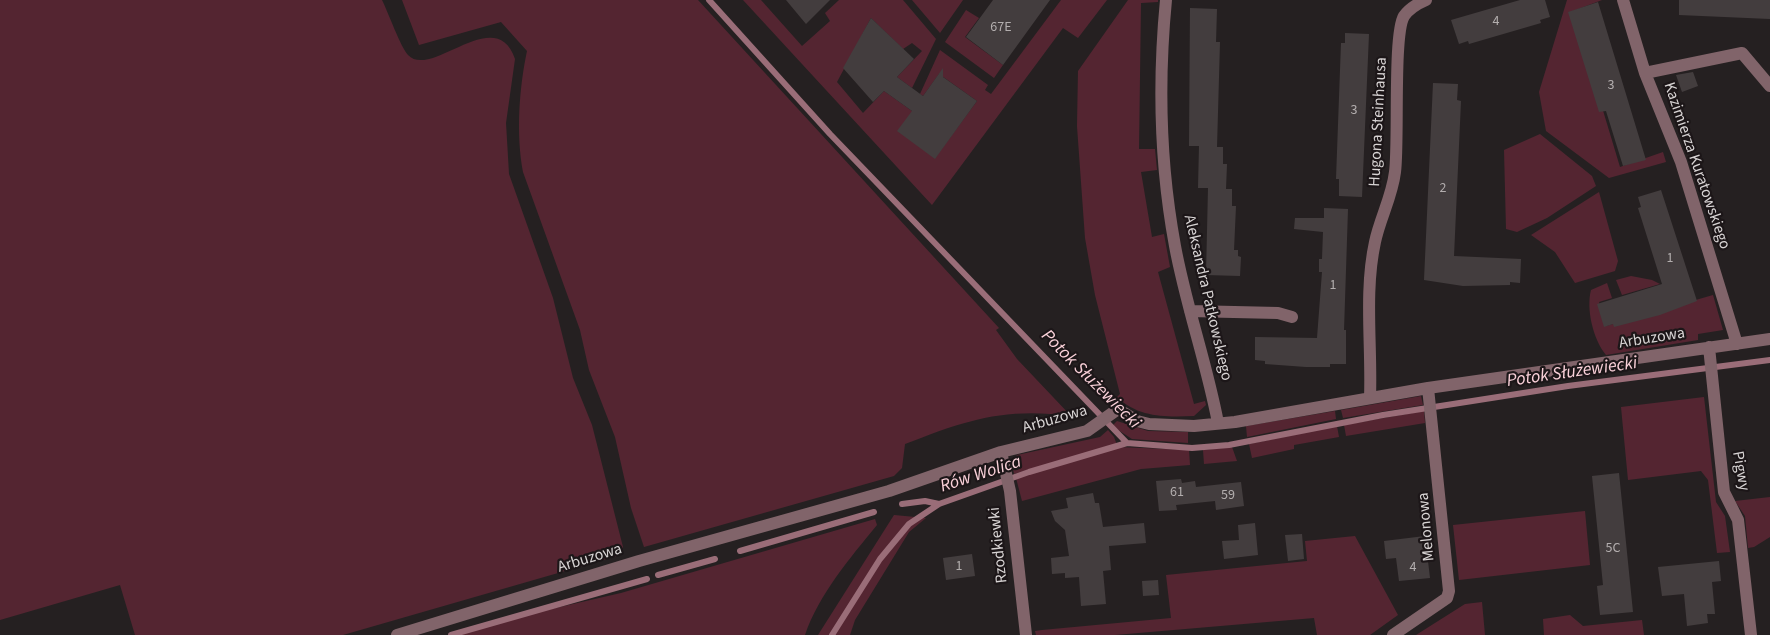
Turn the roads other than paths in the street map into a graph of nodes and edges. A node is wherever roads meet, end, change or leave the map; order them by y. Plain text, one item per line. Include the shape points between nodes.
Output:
1 (1166, 0) edge
2 (1426, 0) edge
3 (1623, 0) edge
4 (1645, 73) junction
5 (1770, 86) edge
6 (1190, 311) junction
7 (1292, 317) dead end
8 (1770, 339) edge
9 (1737, 344) junction
10 (1709, 351) junction
11 (1429, 391) junction
12 (1370, 398) junction
13 (1218, 423) junction
14 (1002, 457) junction
15 (397, 635) edge
16 (1026, 635) edge
17 (1393, 635) edge
18 (1751, 635) edge

1 - 6 street, Aleksandra Patkowskiego via 1161,56 1163,154 1175,246
2 - 12 street, Hugona Steinhausa via 1404,16 1402,22 1395,171 1391,198 1375,241 1371,275
3 - 4 street, Kazimierza Kuratowskiego
4 - 5 street via 1742,53
4 - 9 street, Kazimierza Kuratowskiego via 1680,162
6 - 7 street via 1278,313
6 - 13 street, Aleksandra Patkowskiego
8 - 9 street, Arbuzowa
9 - 10 street, Arbuzowa
10 - 11 street, Arbuzowa
10 - 18 street, Pigwy via 1724,492 1738,520
11 - 12 street, Arbuzowa
11 - 17 street, Melonowa via 1449,591 1447,598
12 - 13 street, Arbuzowa
13 - 14 street, Arbuzowa via 1160,426 1137,421 1118,409 1094,428
14 - 15 street, Arbuzowa
14 - 16 street, Rzodkiewki via 1010,491

